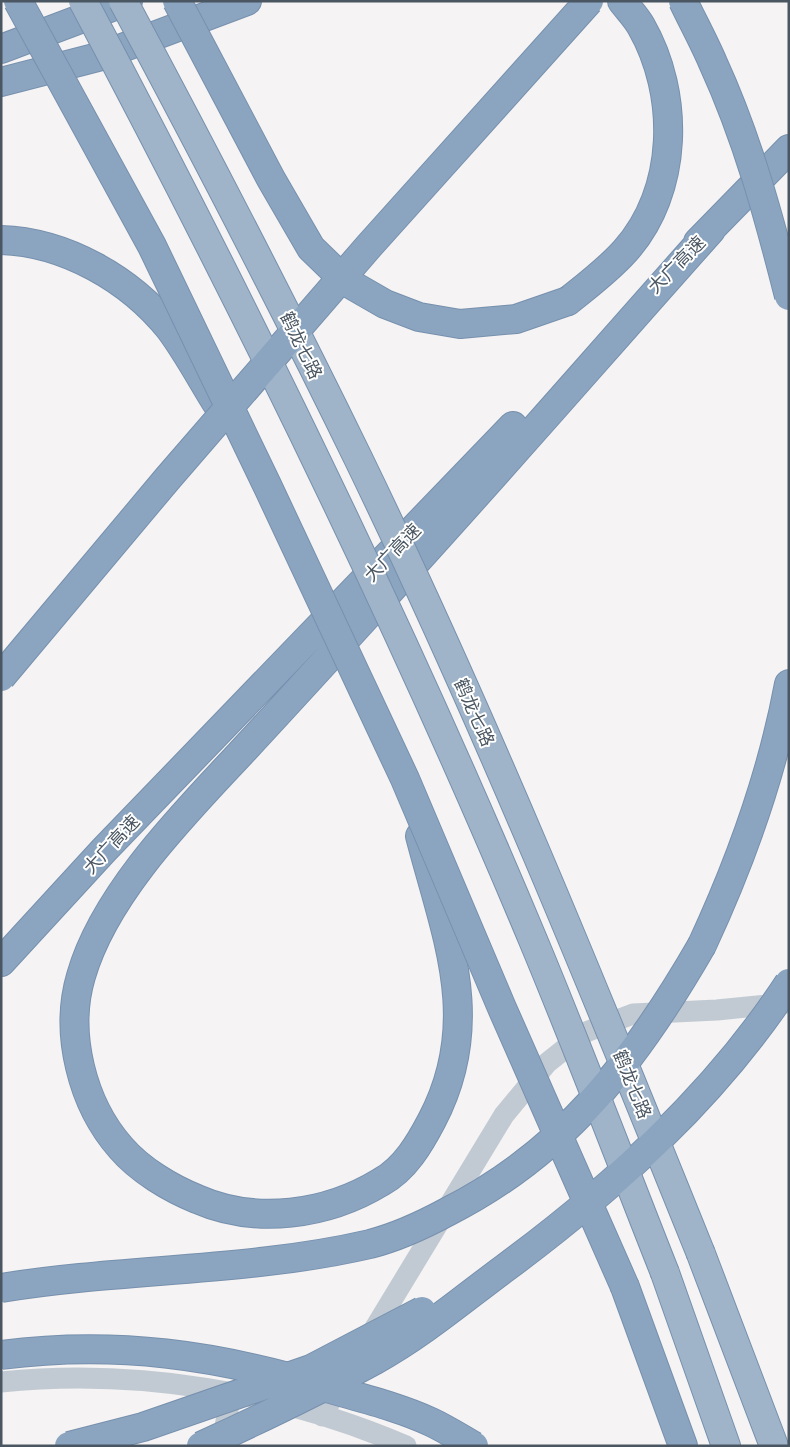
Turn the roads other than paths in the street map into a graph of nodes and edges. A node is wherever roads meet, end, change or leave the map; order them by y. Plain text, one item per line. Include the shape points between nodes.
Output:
1 (18, 1) edge
2 (84, 1) edge
3 (123, 1) edge
4 (128, 1) edge
5 (178, 1) edge
6 (247, 1) edge
7 (589, 1) edge
8 (622, 1) edge
9 (683, 1) edge
10 (1, 49) edge
11 (1, 82) edge
12 (789, 149) edge
13 (710, 230) junction
14 (1, 240) edge
15 (789, 296) edge
16 (267, 485) junction
17 (1, 677) edge
18 (789, 684) edge
19 (405, 779) junction
20 (1, 962) edge
21 (789, 983) edge
22 (789, 1002) edge
23 (505, 1268) junction
24 (1, 1288) edge
25 (1, 1355) edge
26 (1, 1382) edge
27 (231, 1393) junction
28 (322, 1416) junction
29 (69, 1446) edge
30 (201, 1446) edge
31 (214, 1446) edge
32 (406, 1446) edge
33 (474, 1446) edge
34 (682, 1446) edge
35 (726, 1446) edge
36 (774, 1446) edge

1 - 16 highway, bridge via 152,246
2 - 35 highway, bridge via 180,184 327,481 425,692 533,940 665,1273
3 - 36 highway, 鹤龙七路, bridge via 235,211 359,460 457,672 592,984
4 - 10 highway
5 - 8 highway, bridge via 271,179 311,248 345,281 385,304 419,317 460,324 516,319 568,301 598,278 626,250 648,217 663,179 669,144 666,100 654,56 640,25
6 - 11 highway via 98,57
7 - 17 highway, bridge via 369,246
9 - 15 highway, bridge via 714,64 743,139 768,215
12 - 13 highway, 大广高速
13 - 19 highway, bridge via 439,538 188,810 132,879 97,934 80,979 74,1034 82,1072 100,1119 123,1150 158,1178 198,1200 244,1212 285,1214 361,1194 394,1175 422,1141 446,1093 456,1057 459,1008 454,966
13 - 20 highway, 大广高速 via 511,429 104,850
14 - 16 highway, bridge via 53,249 86,263 129,288 152,308 171,330
16 - 19 highway, bridge
18 - 24 highway, bridge via 780,732 755,817 702,945 642,1042 609,1085 572,1125 524,1166 477,1197 428,1222 372,1243 245,1263 60,1278
19 - 34 highway, bridge via 625,1287
21 - 23 highway, bridge via 746,1041 677,1121 593,1199
22 - 28 street via 633,1014 586,1032 547,1063 504,1115
23 - 29 highway, bridge via 311,1369 144,1427
23 - 30 highway, bridge via 438,1320 376,1359
25 - 33 highway, bridge via 93,1348 184,1355 233,1364 370,1401 430,1422
26 - 27 street via 50,1377 117,1378 193,1385
27 - 28 street
27 - 31 street via 223,1438
28 - 32 street via 369,1430

